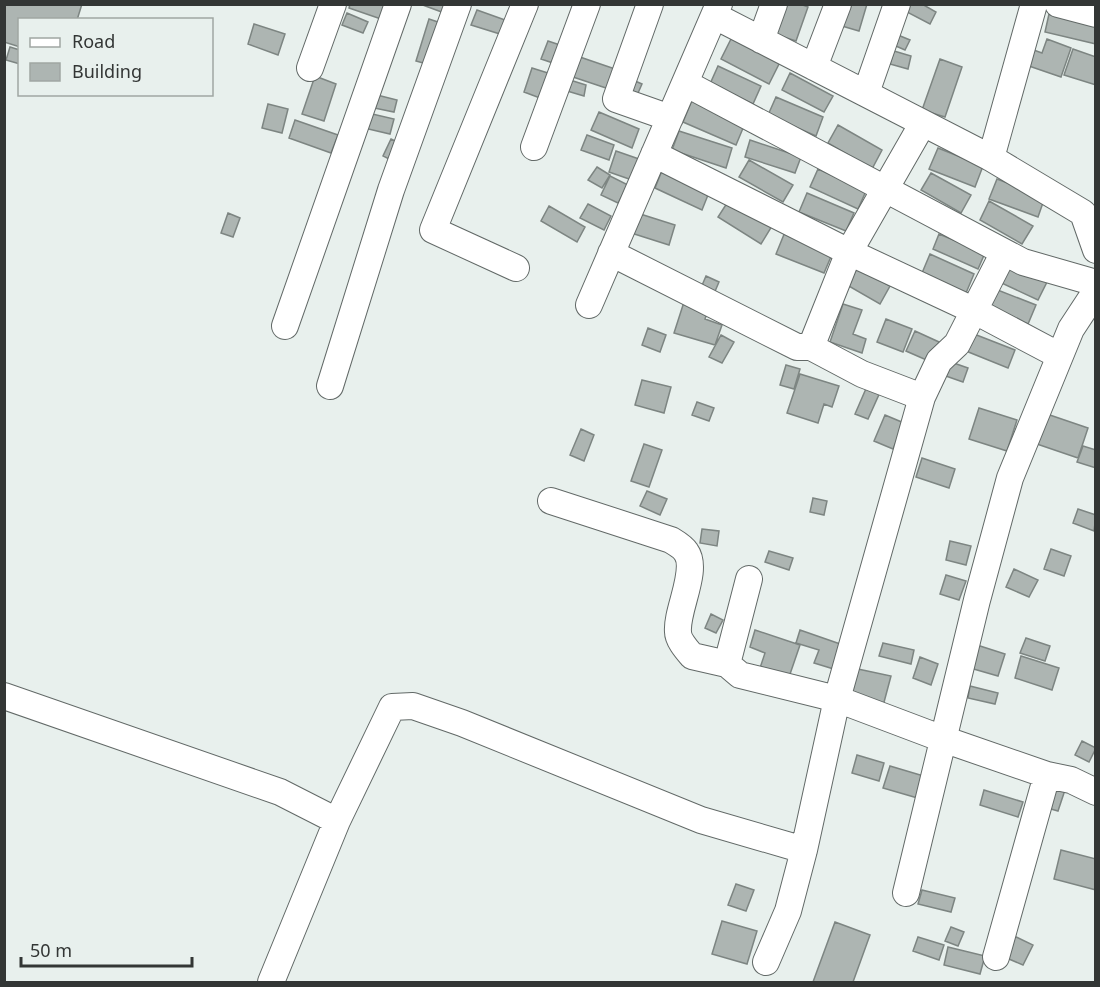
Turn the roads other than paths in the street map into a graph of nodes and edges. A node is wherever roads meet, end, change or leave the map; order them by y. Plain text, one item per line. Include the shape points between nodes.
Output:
1 (333, 4) edge
2 (398, 4) edge
3 (458, 4) edge
4 (525, 4) edge
5 (587, 4) edge
6 (650, 4) edge
7 (774, 4) edge
8 (838, 4) edge
9 (897, 4) edge
10 (1034, 4) edge
11 (1058, 4) edge
12 (717, 10) edge
13 (1095, 14) edge
14 (761, 40) junction
15 (814, 67) junction
16 (310, 69) dead end
17 (685, 83) junction
18 (866, 93) junction
19 (670, 118) junction
20 (923, 123) junction
21 (534, 147) dead end
22 (654, 154) junction
23 (991, 158) junction
24 (886, 189) junction
25 (1095, 250) edge
26 (849, 252) junction
27 (1004, 252) junction
28 (611, 253) junction
29 (516, 268) dead end
30 (1095, 283) edge
31 (1095, 291) edge
32 (590, 305) dead end
33 (975, 311) junction
34 (285, 326) dead end
35 (812, 347) junction
36 (1060, 356) junction
37 (330, 386) dead end
38 (922, 397) junction
39 (551, 501) dead end
40 (749, 579) dead end
41 (727, 664) junction
42 (4, 696) edge
43 (837, 699) junction
44 (943, 739) junction
45 (1047, 775) junction
46 (1095, 792) edge
47 (337, 820) junction
48 (804, 850) junction
49 (906, 894) dead end
50 (996, 957) dead end
51 (766, 962) dead end
52 (271, 982) edge

1 - 16 street
2 - 34 street
3 - 37 street via 391,190
4 - 29 street via 433,230
5 - 21 street
6 - 19 street via 616,99
7 - 14 street
8 - 15 street
9 - 18 street
10 - 23 street
11 - 13 street
12 - 14 street
12 - 17 street
14 - 15 street
15 - 18 street
17 - 19 street
17 - 24 street
18 - 20 street
19 - 22 street
20 - 23 street
20 - 24 street
22 - 26 street
22 - 28 street
23 - 25 street via 1083,213
24 - 26 street
24 - 27 street
26 - 33 street
26 - 35 street
27 - 30 street via 1023,262
27 - 33 street
28 - 32 street
28 - 35 street via 797,347
31 - 36 street via 1071,329
33 - 36 street
33 - 38 street via 957,344 939,361
35 - 38 street via 862,374
36 - 44 street via 1010,478
38 - 43 street
39 - 41 street via 671,540 686,552 690,561 688,582 678,634 692,656
40 - 41 street
41 - 43 street via 740,675
42 - 47 street via 280,792
43 - 44 street
43 - 48 street
44 - 45 street
44 - 49 street
45 - 46 street via 1071,780
45 - 50 street
47 - 48 street via 392,707 413,706 700,820
47 - 52 street
48 - 51 street via 788,911

